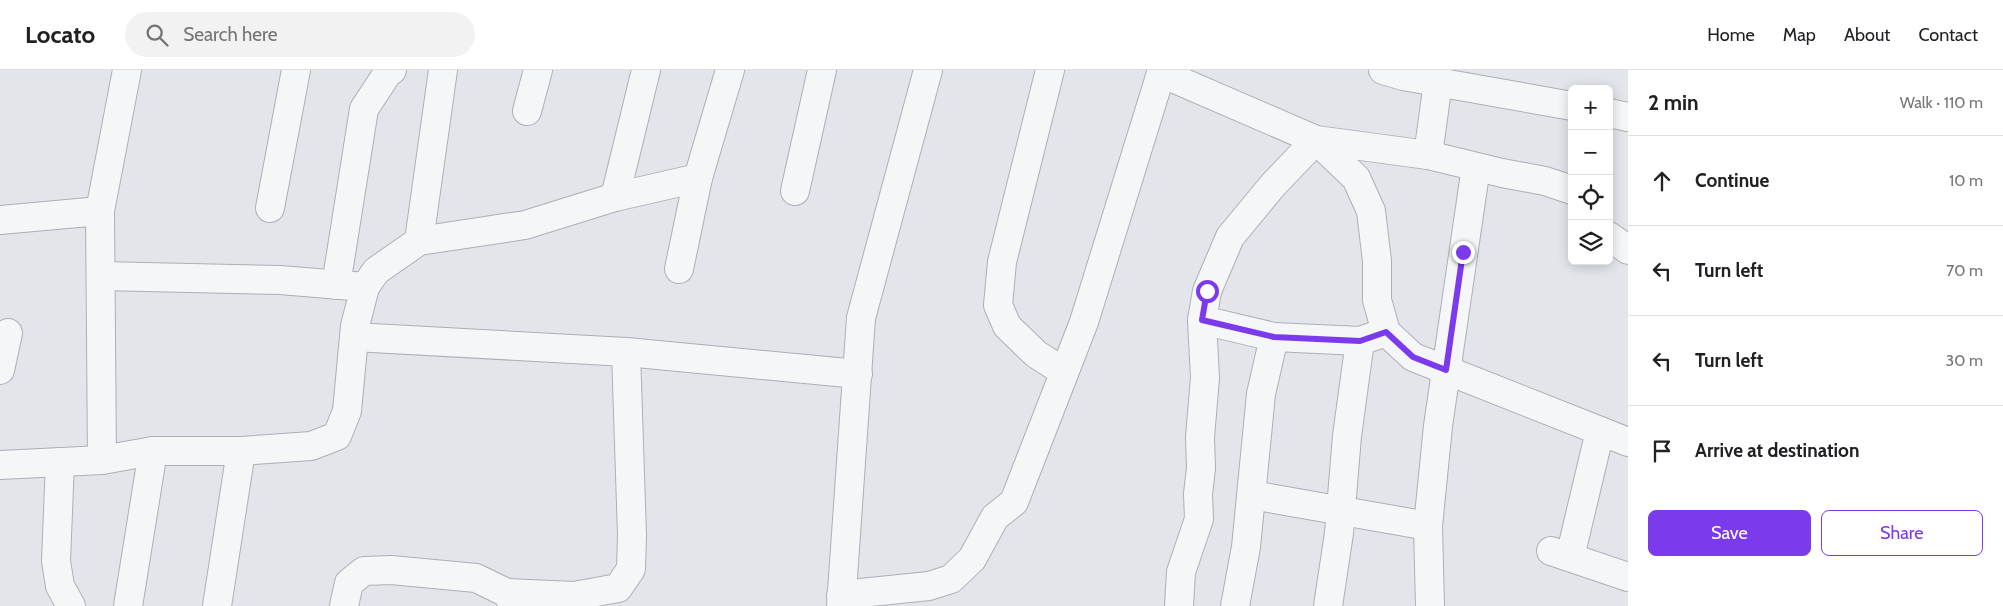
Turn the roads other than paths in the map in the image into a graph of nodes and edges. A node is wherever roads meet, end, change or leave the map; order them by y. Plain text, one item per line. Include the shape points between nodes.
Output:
1 (127, 70) edge
2 (296, 70) edge
3 (392, 70) edge
4 (443, 70) edge
5 (538, 70) edge
6 (646, 70) edge
7 (730, 70) edge
8 (822, 70) edge
9 (928, 70) edge
10 (1050, 70) edge
11 (1162, 71) edge
12 (1396, 72) edge
13 (1438, 82) junction
14 (1568, 105) edge
15 (527, 111) dead end
16 (1613, 114) edge
17 (1628, 117) edge
18 (1316, 140) junction
19 (1428, 155) junction
20 (1476, 167) junction
21 (698, 178) junction
22 (1568, 189) edge
23 (795, 191) dead end
24 (615, 197) junction
25 (270, 208) dead end
26 (100, 211) junction
27 (0, 220) edge
28 (1613, 239) edge
29 (418, 241) junction
30 (1628, 250) edge
31 (679, 269) dead end
32 (101, 276) junction
33 (336, 285) junction
34 (365, 287) junction
35 (1202, 320) junction
36 (1386, 332) junction
37 (8, 333) dead end
38 (354, 337) junction
39 (1274, 337) junction
40 (1360, 341) junction
41 (626, 352) junction
42 (0, 370) edge
43 (1446, 370) junction
44 (1064, 372) junction
45 (858, 374) junction
46 (1600, 431) junction
47 (1628, 442) edge
48 (153, 451) junction
49 (241, 451) junction
50 (102, 460) junction
51 (60, 462) junction
52 (0, 466) edge
53 (1252, 495) junction
54 (1341, 511) junction
55 (1428, 526) junction
56 (1628, 577) edge
57 (510, 599) edge
58 (841, 600) edge
59 (72, 606) edge
60 (128, 606) edge
61 (217, 606) edge
62 (344, 606) edge
63 (1179, 606) edge
64 (1235, 606) edge
65 (1328, 606) edge
66 (1430, 606) edge

1 - 26 street
2 - 25 street
3 - 33 street via 364,109
4 - 29 street
5 - 15 street
6 - 24 street
7 - 21 street
8 - 23 street
9 - 45 street via 861,318
10 - 44 street via 1002,262 998,305 1007,326 1036,354
11 - 18 street
11 - 44 street via 1084,322
12 - 13 street
13 - 14 street
13 - 19 street
16 - 17 street
18 - 19 street
18 - 35 street via 1230,237 1207,291
18 - 36 street via 1356,178 1371,211 1377,261 1377,300
19 - 20 street
20 - 22 street
20 - 43 street
21 - 24 street
21 - 31 street
24 - 29 street via 525,225
26 - 27 street
26 - 32 street
28 - 30 street
29 - 34 street via 376,271
32 - 33 street via 280,280
32 - 50 street
33 - 34 street
34 - 38 street
35 - 39 street
35 - 63 street via 1205,378 1199,519 1181,572
36 - 40 street
36 - 43 street via 1413,357
37 - 42 street
38 - 41 street
38 - 49 street via 347,411 337,436 311,446
39 - 40 street
39 - 53 street via 1261,394
40 - 54 street
41 - 45 street
41 - 57 street via 631,569 618,588 574,596
43 - 46 street
43 - 55 street
44 - 58 street via 1014,502 995,517 972,559 951,579 929,586
45 - 58 street
46 - 47 street
46 - 56 street via 1561,554
48 - 49 street
48 - 50 street
48 - 60 street
49 - 61 street
50 - 51 street
51 - 52 street
51 - 59 street via 56,562 60,586
53 - 54 street
53 - 64 street
54 - 55 street
54 - 65 street
55 - 66 street
57 - 62 street via 476,578 391,570 364,571 349,583

